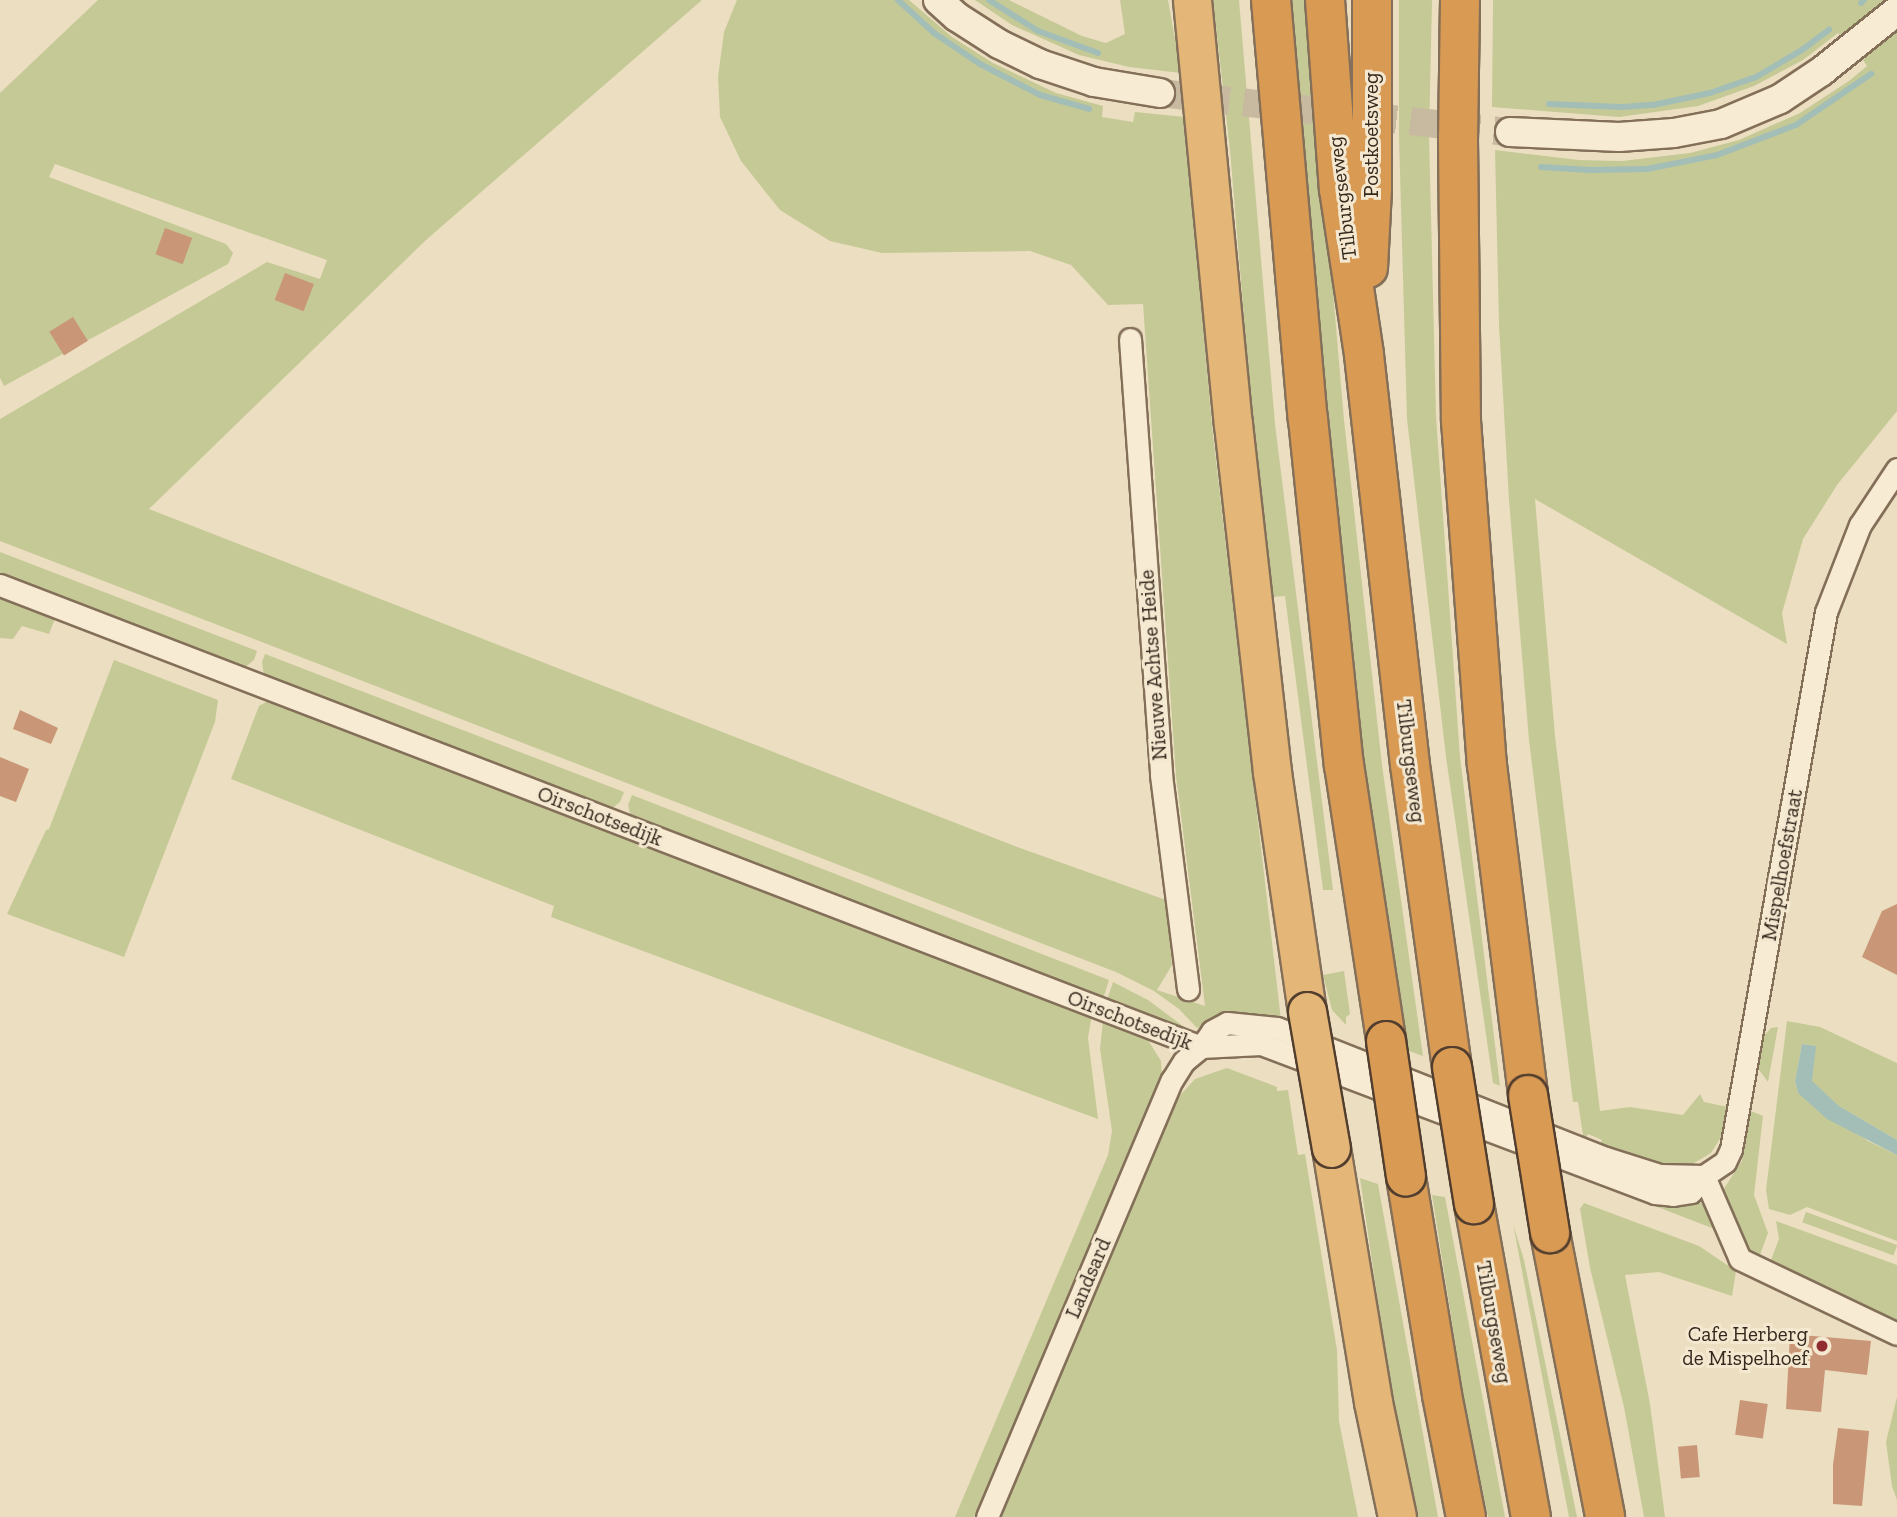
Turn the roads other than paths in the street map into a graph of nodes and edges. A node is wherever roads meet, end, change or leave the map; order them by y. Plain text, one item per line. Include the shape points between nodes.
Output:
1 (938, 0) edge
2 (1192, 0) edge
3 (1271, 0) edge
4 (1325, 0) edge
5 (1372, 0) edge
6 (1460, 0) edge
7 (1897, 11) edge
8 (1160, 93) tunnel mouth
9 (1510, 132) tunnel mouth
10 (1130, 340) dead end
11 (1364, 355) junction
12 (1894, 479) edge
13 (0, 585) edge
14 (1188, 989) dead end
15 (1201, 1047) junction
16 (1704, 1176) junction
17 (1897, 1334) edge
18 (987, 1517) edge
19 (1397, 1517) edge
20 (1466, 1517) edge
21 (1531, 1517) edge
22 (1605, 1517) edge

1 - 8 street via 999,44 1040,64 1094,82
2 - 19 highway, bridge via 1272,772 1307,1011
3 - 20 highway, bridge via 1344,765 1406,1177
4 - 11 highway, Tilburgseweg via 1339,189
5 - 11 highway, Postkoetsweg via 1372,188
6 - 22 highway, bridge via 1461,421 1487,765 1528,1095
7 - 9 street via 1780,99 1721,124 1619,137
10 - 14 street, Nieuwe Achtse Heide via 1161,775
11 - 21 highway, Tilburgseweg, bridge via 1410,765 1452,1067
12 - 16 street, Mispelhoefstraat via 1860,525 1826,612 1731,1149 1725,1162
13 - 15 street, Oirschotsedijk
15 - 16 street, Oirschotsedijk via 1212,1031 1227,1023 1277,1028 1606,1158 1660,1175
15 - 18 street, Landsard via 1184,1061 1172,1080
16 - 17 street via 1740,1259

